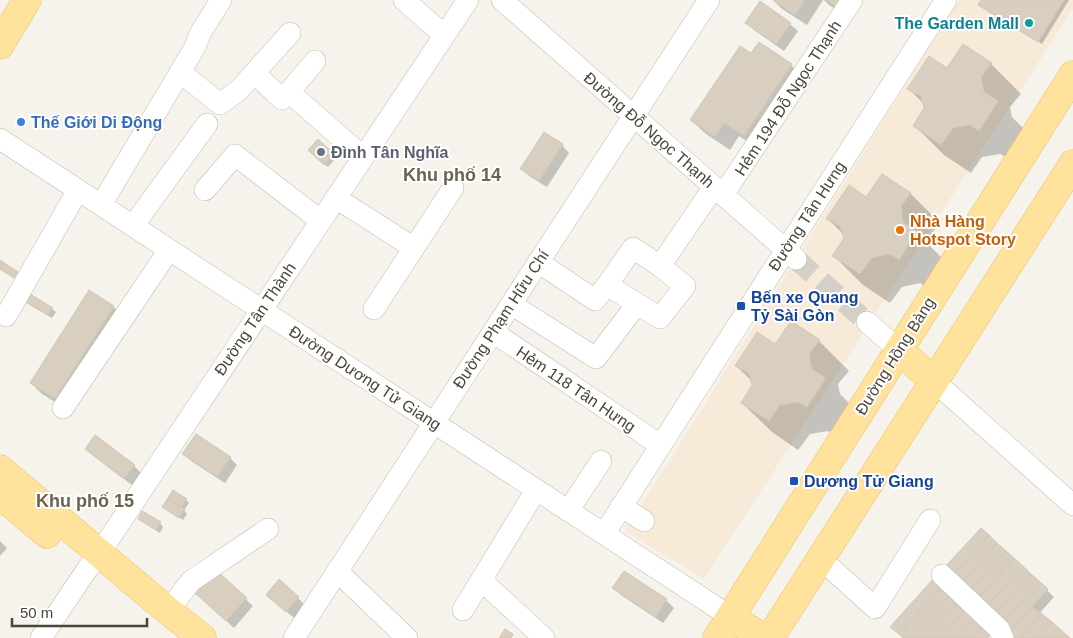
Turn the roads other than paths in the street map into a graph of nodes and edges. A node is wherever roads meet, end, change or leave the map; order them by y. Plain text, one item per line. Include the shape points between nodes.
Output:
1 (28, 0) edge
2 (221, 0) edge
3 (404, 0) edge
4 (468, 0) edge
5 (502, 0) edge
6 (708, 0) edge
7 (852, 0) edge
8 (946, 0) edge
9 (290, 33) dead end
10 (444, 35) junction
11 (0, 45) edge
12 (315, 61) dead end
13 (180, 72) junction
14 (254, 73) junction
15 (1073, 74) edge
16 (288, 92) junction
17 (634, 116) junction
18 (207, 124) dead end
19 (0, 139) edge
20 (363, 157) junction
21 (1073, 164) edge
22 (453, 188) dead end
23 (78, 190) junction
24 (205, 190) dead end
25 (719, 192) junction
26 (336, 198) junction
27 (100, 205) junction
28 (321, 221) junction
29 (133, 226) junction
30 (414, 248) junction
31 (169, 250) junction
32 (791, 255) junction
33 (538, 262) junction
34 (660, 266) junction
35 (607, 285) junction
36 (511, 304) junction
37 (637, 304) junction
38 (374, 309) dead end
39 (261, 310) junction
40 (6, 316) dead end
41 (867, 322) tunnel mouth
42 (493, 332) junction
43 (900, 351) junction
44 (934, 381) junction
45 (63, 408) dead end
46 (434, 423) junction
47 (660, 446) junction
48 (601, 461) dead end
49 (0, 469) edge
50 (536, 490) junction
51 (0, 495) edge
52 (1073, 505) edge
53 (622, 506) junction
54 (568, 511) junction
55 (930, 520) dead end
56 (644, 521) dead end
57 (268, 529) dead end
58 (604, 534) junction
59 (821, 559) junction
60 (94, 560) junction
61 (337, 571) junction
62 (942, 575) dead end
63 (481, 580) junction
64 (463, 610) dead end
65 (168, 611) junction
66 (724, 628) edge
67 (41, 638) edge
68 (172, 638) edge
69 (202, 638) edge
70 (294, 638) edge
71 (407, 638) edge
72 (544, 638) edge
73 (763, 638) edge
74 (770, 638) edge
75 (1003, 638) edge

1 - 11 main road
2 - 13 street
3 - 10 street
4 - 10 street, Đường Tân Thành
5 - 17 street, Đường Đỗ Ngọc Thạnh
6 - 17 street, Đường Phạm Hữu Chí
7 - 25 street, Hẻm 194 Đỗ Ngọc Thạnh
8 - 32 street, Đường Tân Hưng
9 - 14 street
10 - 20 street, Đường Tân Thành
12 - 16 street
13 - 14 street via 220,104
13 - 27 street
14 - 16 street via 282,99
15 - 43 main road, Đường Hồng Bàng
16 - 20 street
17 - 25 street, Đường Đỗ Ngọc Thạnh
17 - 33 street, Đường Phạm Hữu Chí
18 - 29 street
19 - 23 street, Đường Dương Tử Giang
20 - 26 street, Đường Tân Thành
21 - 44 main road
22 - 30 street
23 - 27 street, Đường Dương Tử Giang
23 - 40 street
24 - 28 street via 236,155
25 - 32 street, Đường Đỗ Ngọc Thạnh
25 - 34 street, Hẻm 194 Đỗ Ngọc Thạnh
26 - 28 street, Đường Tân Thành
26 - 30 street
27 - 29 street, Đường Dương Tử Giang
28 - 39 street, Đường Tân Thành
29 - 31 street, Đường Dương Tử Giang
30 - 38 street
31 - 39 street, Đường Dương Tử Giang
31 - 45 street
32 - 47 street, Đường Tân Hưng
33 - 35 street via 595,300
33 - 36 street, Đường Phạm Hữu Chí
34 - 35 street via 632,248
34 - 37 street via 685,286 660,318
35 - 37 street
36 - 37 street via 596,358
36 - 42 street, Đường Phạm Hữu Chí
39 - 46 street, Đường Dương Tử Giang
39 - 60 street, Đường Tân Thành
41 - 43 street
42 - 46 street, Đường Phạm Hữu Chí
42 - 47 street, Hẻm 118 Tân Hưng
43 - 44 main road
43 - 66 main road, Đường Hồng Bàng
44 - 52 street
44 - 59 main road
46 - 50 street, Đường Dương Tử Giang
46 - 61 street, Đường Phạm Hữu Chí
47 - 53 street, Đường Tân Hưng
48 - 54 street
49 - 60 main road
50 - 54 street, Đường Dương Tử Giang
50 - 63 street
51 - 60 main road
53 - 56 street
53 - 58 street, Đường Tân Hưng
54 - 58 street, Đường Dương Tử Giang
55 - 59 street via 875,608
57 - 65 street via 191,581
58 - 66 street, Đường Dương Tử Giang
59 - 74 main road
60 - 65 main road
60 - 67 street, Đường Tân Thành
60 - 68 main road
61 - 70 street, Đường Phạm Hữu Chí
61 - 71 street
62 - 75 street via 999,629
63 - 64 street
63 - 72 street
65 - 69 main road
66 - 73 main road

